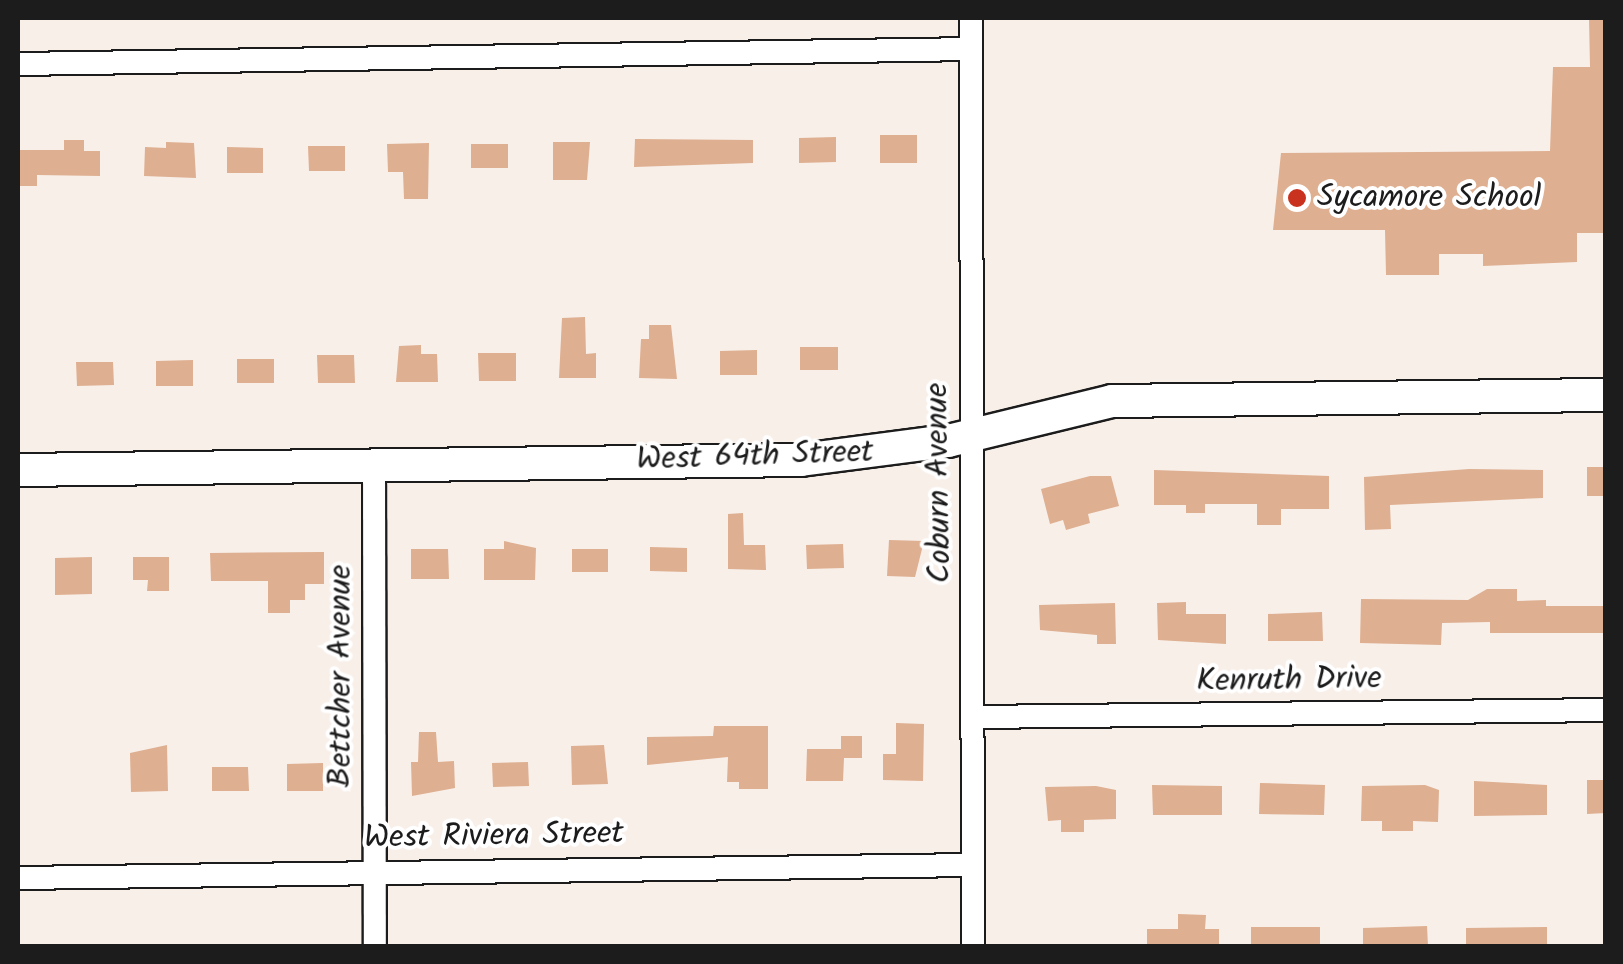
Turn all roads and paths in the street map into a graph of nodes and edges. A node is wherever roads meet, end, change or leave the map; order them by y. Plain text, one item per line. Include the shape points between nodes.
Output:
1 (971, 18) edge
2 (970, 50) junction
3 (18, 64) edge
4 (1606, 396) edge
5 (976, 434) junction
6 (374, 464) junction
7 (18, 470) edge
8 (1606, 710) edge
9 (974, 717) junction
10 (972, 865) junction
11 (375, 871) junction
12 (18, 878) edge
13 (375, 946) edge
14 (973, 946) edge

1 - 2 street, Coburn Avenue
2 - 3 street
2 - 5 street, Coburn Avenue via 970,394
4 - 5 street, West 64th Street via 1112,402
5 - 6 street, West 64th Street via 817,460
5 - 9 street, Coburn Avenue
6 - 7 street, West 64th Street
6 - 11 street, Bettcher Avenue
8 - 9 street, Kenruth Drive
9 - 10 street, Coburn Avenue
10 - 11 street, West Riviera Street
10 - 14 street, Coburn Avenue
11 - 12 street, West Riviera Street
11 - 13 street, Bettcher Avenue

